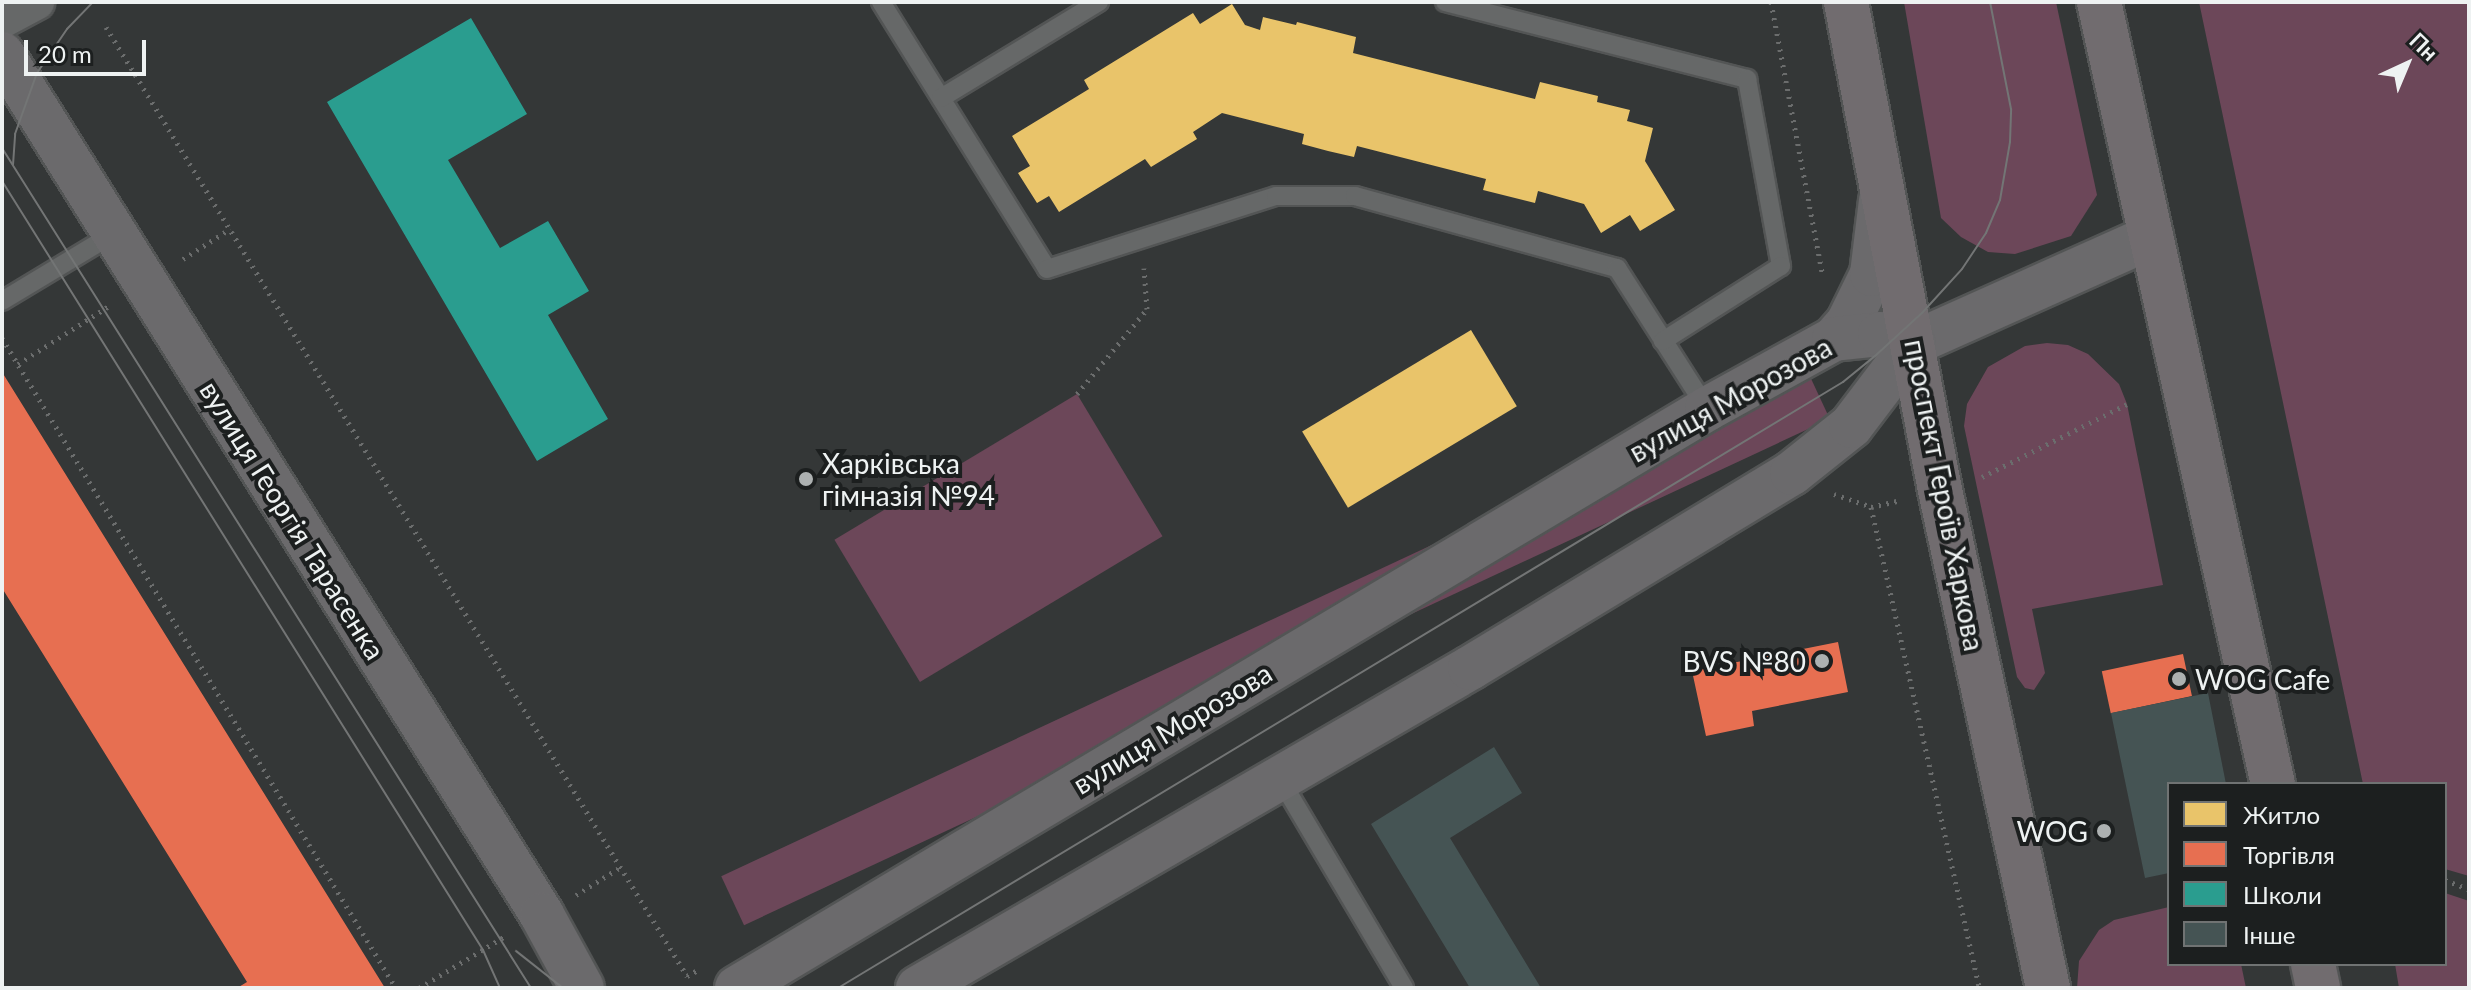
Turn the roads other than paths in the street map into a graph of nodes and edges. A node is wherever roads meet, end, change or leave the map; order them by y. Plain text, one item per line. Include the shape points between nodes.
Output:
1 (37, 2) edge
2 (881, 2) edge
3 (1099, 2) edge
4 (1445, 2) edge
5 (1846, 2) edge
6 (2099, 2) edge
7 (2, 21) edge
8 (2, 54) edge
9 (941, 98) junction
10 (1882, 191) junction
11 (113, 234) junction
12 (2151, 237) junction
13 (2, 301) edge
14 (1834, 339) junction
15 (1663, 341) junction
16 (1914, 343) junction
17 (1707, 409) junction
18 (1280, 779) junction
19 (2273, 782) edge
20 (2313, 966) edge
21 (582, 988) edge
22 (737, 988) edge
23 (918, 988) edge
24 (1404, 988) edge
25 (2048, 988) edge
26 (2318, 988) edge

1 - 7 street
2 - 9 lane
3 - 9 lane
4 - 15 lane via 1747,79 1781,266
5 - 10 main road, проспект Героїв Харкова
6 - 12 main road
8 - 11 main road, вулиця Георгія Тарасенка
9 - 15 lane via 1047,269 1276,196 1355,196 1617,268
10 - 14 main road via 1872,274 1848,323
10 - 16 main road, проспект Героїв Харкова
11 - 13 lane
11 - 21 main road, вулиця Георгія Тарасенка via 542,915
12 - 16 main road
12 - 19 main road
14 - 16 main road, вулиця Морозова via 1880,334
14 - 17 main road, вулиця Морозова
15 - 17 lane
16 - 18 main road via 1851,426 1814,459
16 - 25 main road, проспект Героїв Харкова via 1940,490
17 - 22 main road, вулиця Морозова
18 - 23 main road
18 - 24 lane
20 - 26 main road

